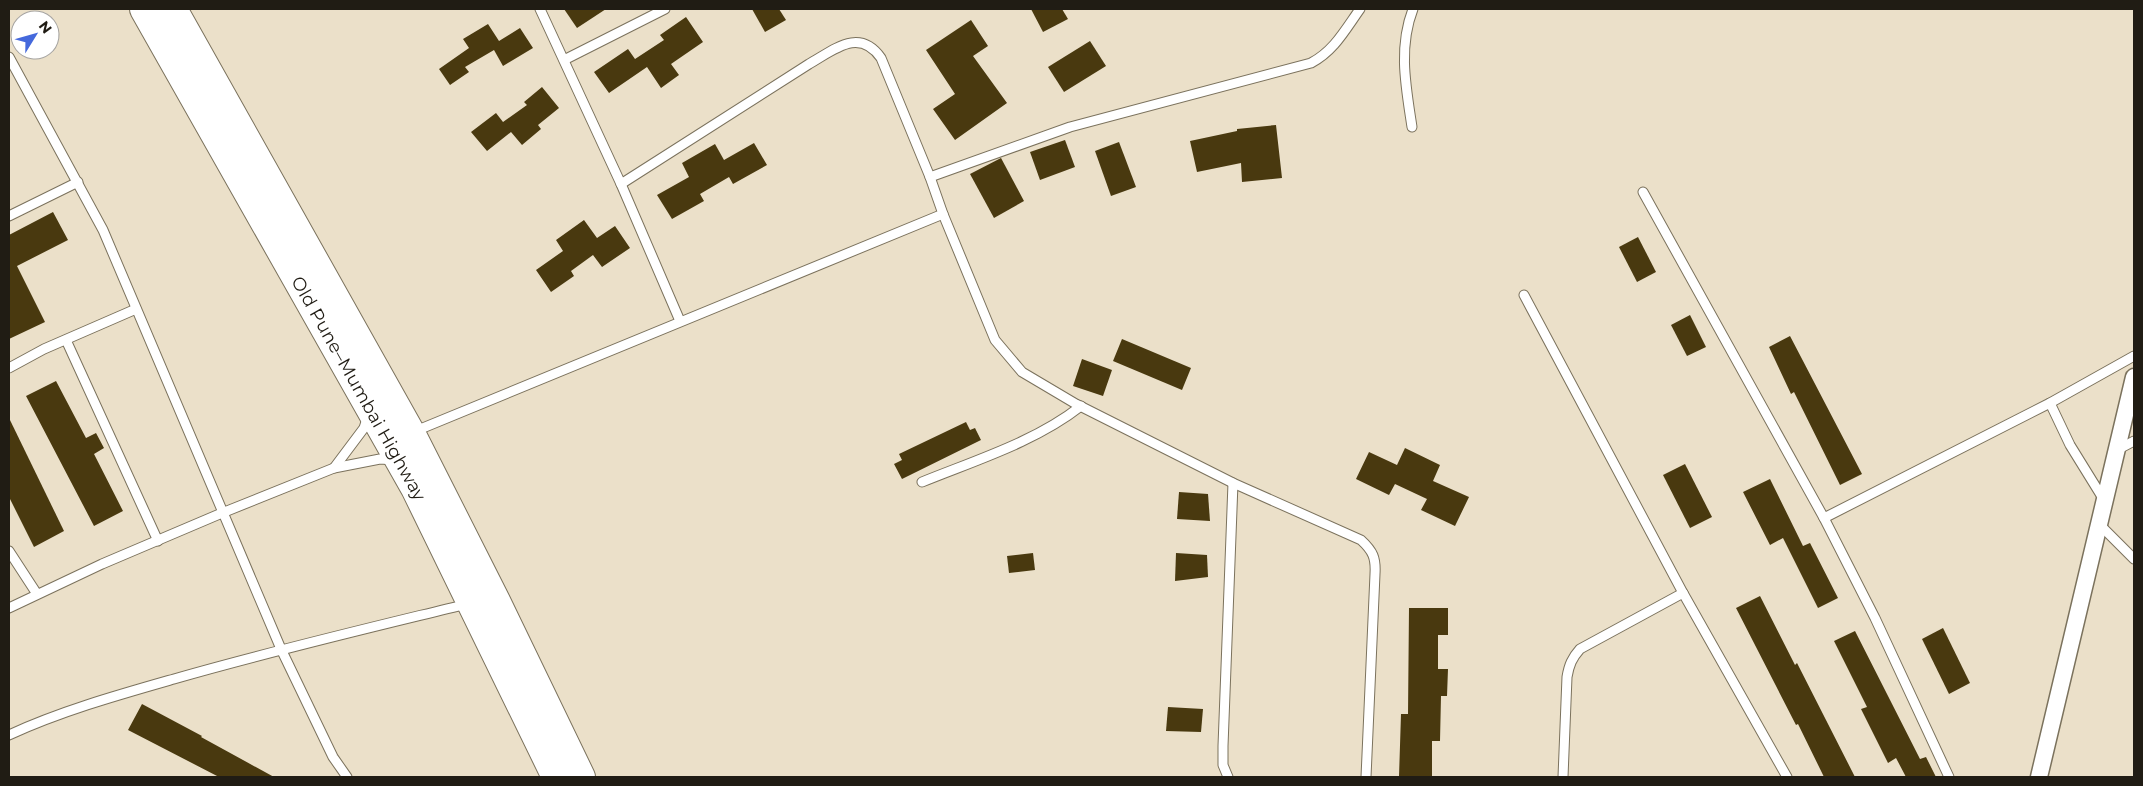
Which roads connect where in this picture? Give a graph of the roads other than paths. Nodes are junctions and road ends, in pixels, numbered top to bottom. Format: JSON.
{"nodes":[{"id":1,"x":144,"y":9,"type":"edge"},
{"id":2,"x":173,"y":9,"type":"edge"},
{"id":3,"x":540,"y":9,"type":"edge"},
{"id":4,"x":665,"y":9,"type":"edge"},
{"id":5,"x":1360,"y":9,"type":"edge"},
{"id":6,"x":1413,"y":9,"type":"edge"},
{"id":7,"x":9,"y":57,"type":"edge"},
{"id":8,"x":564,"y":60,"type":"junction"},
{"id":9,"x":1412,"y":127,"type":"dead end"},
{"id":10,"x":930,"y":176,"type":"junction"},
{"id":11,"x":78,"y":182,"type":"junction"},
{"id":12,"x":621,"y":184,"type":"junction"},
{"id":13,"x":1643,"y":192,"type":"dead end"},
{"id":14,"x":943,"y":214,"type":"junction"},
{"id":15,"x":9,"y":216,"type":"edge"},
{"id":16,"x":1524,"y":295,"type":"dead end"},
{"id":17,"x":136,"y":309,"type":"junction"},
{"id":18,"x":680,"y":321,"type":"junction"},
{"id":19,"x":66,"y":340,"type":"junction"},
{"id":20,"x":2134,"y":356,"type":"edge"},
{"id":21,"x":9,"y":368,"type":"edge"},
{"id":22,"x":2134,"y":376,"type":"edge"},
{"id":23,"x":2050,"y":402,"type":"junction"},
{"id":24,"x":368,"y":403,"type":"junction"},
{"id":25,"x":1081,"y":406,"type":"junction"},
{"id":26,"x":2134,"y":441,"type":"edge"},
{"id":27,"x":400,"y":442,"type":"junction"},
{"id":28,"x":2116,"y":450,"type":"junction"},
{"id":29,"x":334,"y":468,"type":"junction"},
{"id":30,"x":922,"y":482,"type":"dead end"},
{"id":31,"x":1233,"y":483,"type":"junction"},
{"id":32,"x":2104,"y":500,"type":"junction"},
{"id":33,"x":222,"y":513,"type":"junction"},
{"id":34,"x":1824,"y":518,"type":"junction"},
{"id":35,"x":2098,"y":523,"type":"junction"},
{"id":36,"x":158,"y":541,"type":"junction"},
{"id":37,"x":9,"y":551,"type":"edge"},
{"id":38,"x":2134,"y":559,"type":"edge"},
{"id":39,"x":1683,"y":593,"type":"junction"},
{"id":40,"x":37,"y":594,"type":"junction"},
{"id":41,"x":472,"y":603,"type":"junction"},
{"id":42,"x":9,"y":608,"type":"edge"},
{"id":43,"x":280,"y":649,"type":"junction"},
{"id":44,"x":9,"y":735,"type":"edge"},
{"id":45,"x":347,"y":777,"type":"edge"},
{"id":46,"x":556,"y":777,"type":"edge"},
{"id":47,"x":581,"y":777,"type":"edge"},
{"id":48,"x":1228,"y":777,"type":"edge"},
{"id":49,"x":1366,"y":777,"type":"edge"},
{"id":50,"x":1563,"y":777,"type":"edge"},
{"id":51,"x":1787,"y":777,"type":"edge"},
{"id":52,"x":1949,"y":777,"type":"edge"},
{"id":53,"x":2039,"y":777,"type":"edge"}],
"edges":[{"from":1,"to":24,"type":"highway","name":"Old Pune–Mumbai Highway"},
{"from":2,"to":27,"type":"highway","name":"Old Pune–Mumbai Highway"},
{"from":3,"to":8,"type":"lane"},
{"from":4,"to":8,"type":"lane"},
{"from":5,"to":10,"type":"lane"},
{"from":6,"to":9,"type":"lane"},
{"from":7,"to":11,"type":"lane"},
{"from":8,"to":12,"type":"lane"},
{"from":10,"to":12,"type":"lane"},
{"from":10,"to":14,"type":"lane"},
{"from":11,"to":15,"type":"lane"},
{"from":11,"to":17,"type":"lane"},
{"from":12,"to":18,"type":"lane"},
{"from":13,"to":34,"type":"lane"},
{"from":14,"to":18,"type":"lane"},
{"from":14,"to":25,"type":"lane"},
{"from":16,"to":39,"type":"lane"},
{"from":17,"to":19,"type":"lane"},
{"from":17,"to":33,"type":"lane"},
{"from":18,"to":27,"type":"lane"},
{"from":19,"to":21,"type":"lane"},
{"from":19,"to":36,"type":"lane"},
{"from":20,"to":23,"type":"lane"},
{"from":22,"to":28,"type":"street"},
{"from":23,"to":32,"type":"lane"},
{"from":23,"to":34,"type":"lane"},
{"from":24,"to":27,"type":"highway","name":"Old Pune–Mumbai Highway"},
{"from":24,"to":29,"type":"lane"},
{"from":25,"to":30,"type":"lane"},
{"from":25,"to":31,"type":"lane"},
{"from":26,"to":28,"type":"lane"},
{"from":27,"to":29,"type":"lane"},
{"from":27,"to":41,"type":"highway","name":"Old Pune–Mumbai Highway"},
{"from":27,"to":47,"type":"highway","name":"Old Pune–Mumbai Highway"},
{"from":28,"to":32,"type":"street"},
{"from":29,"to":33,"type":"lane"},
{"from":31,"to":48,"type":"lane"},
{"from":31,"to":49,"type":"lane"},
{"from":32,"to":35,"type":"street"},
{"from":33,"to":36,"type":"lane"},
{"from":33,"to":43,"type":"lane"},
{"from":34,"to":52,"type":"lane"},
{"from":35,"to":38,"type":"lane"},
{"from":35,"to":53,"type":"street"},
{"from":36,"to":40,"type":"lane"},
{"from":37,"to":40,"type":"lane"},
{"from":39,"to":50,"type":"lane"},
{"from":39,"to":51,"type":"lane"},
{"from":40,"to":42,"type":"lane"},
{"from":41,"to":43,"type":"lane"},
{"from":41,"to":46,"type":"highway","name":"Old Pune–Mumbai Highway"},
{"from":43,"to":44,"type":"lane"},
{"from":43,"to":45,"type":"lane"}]}
